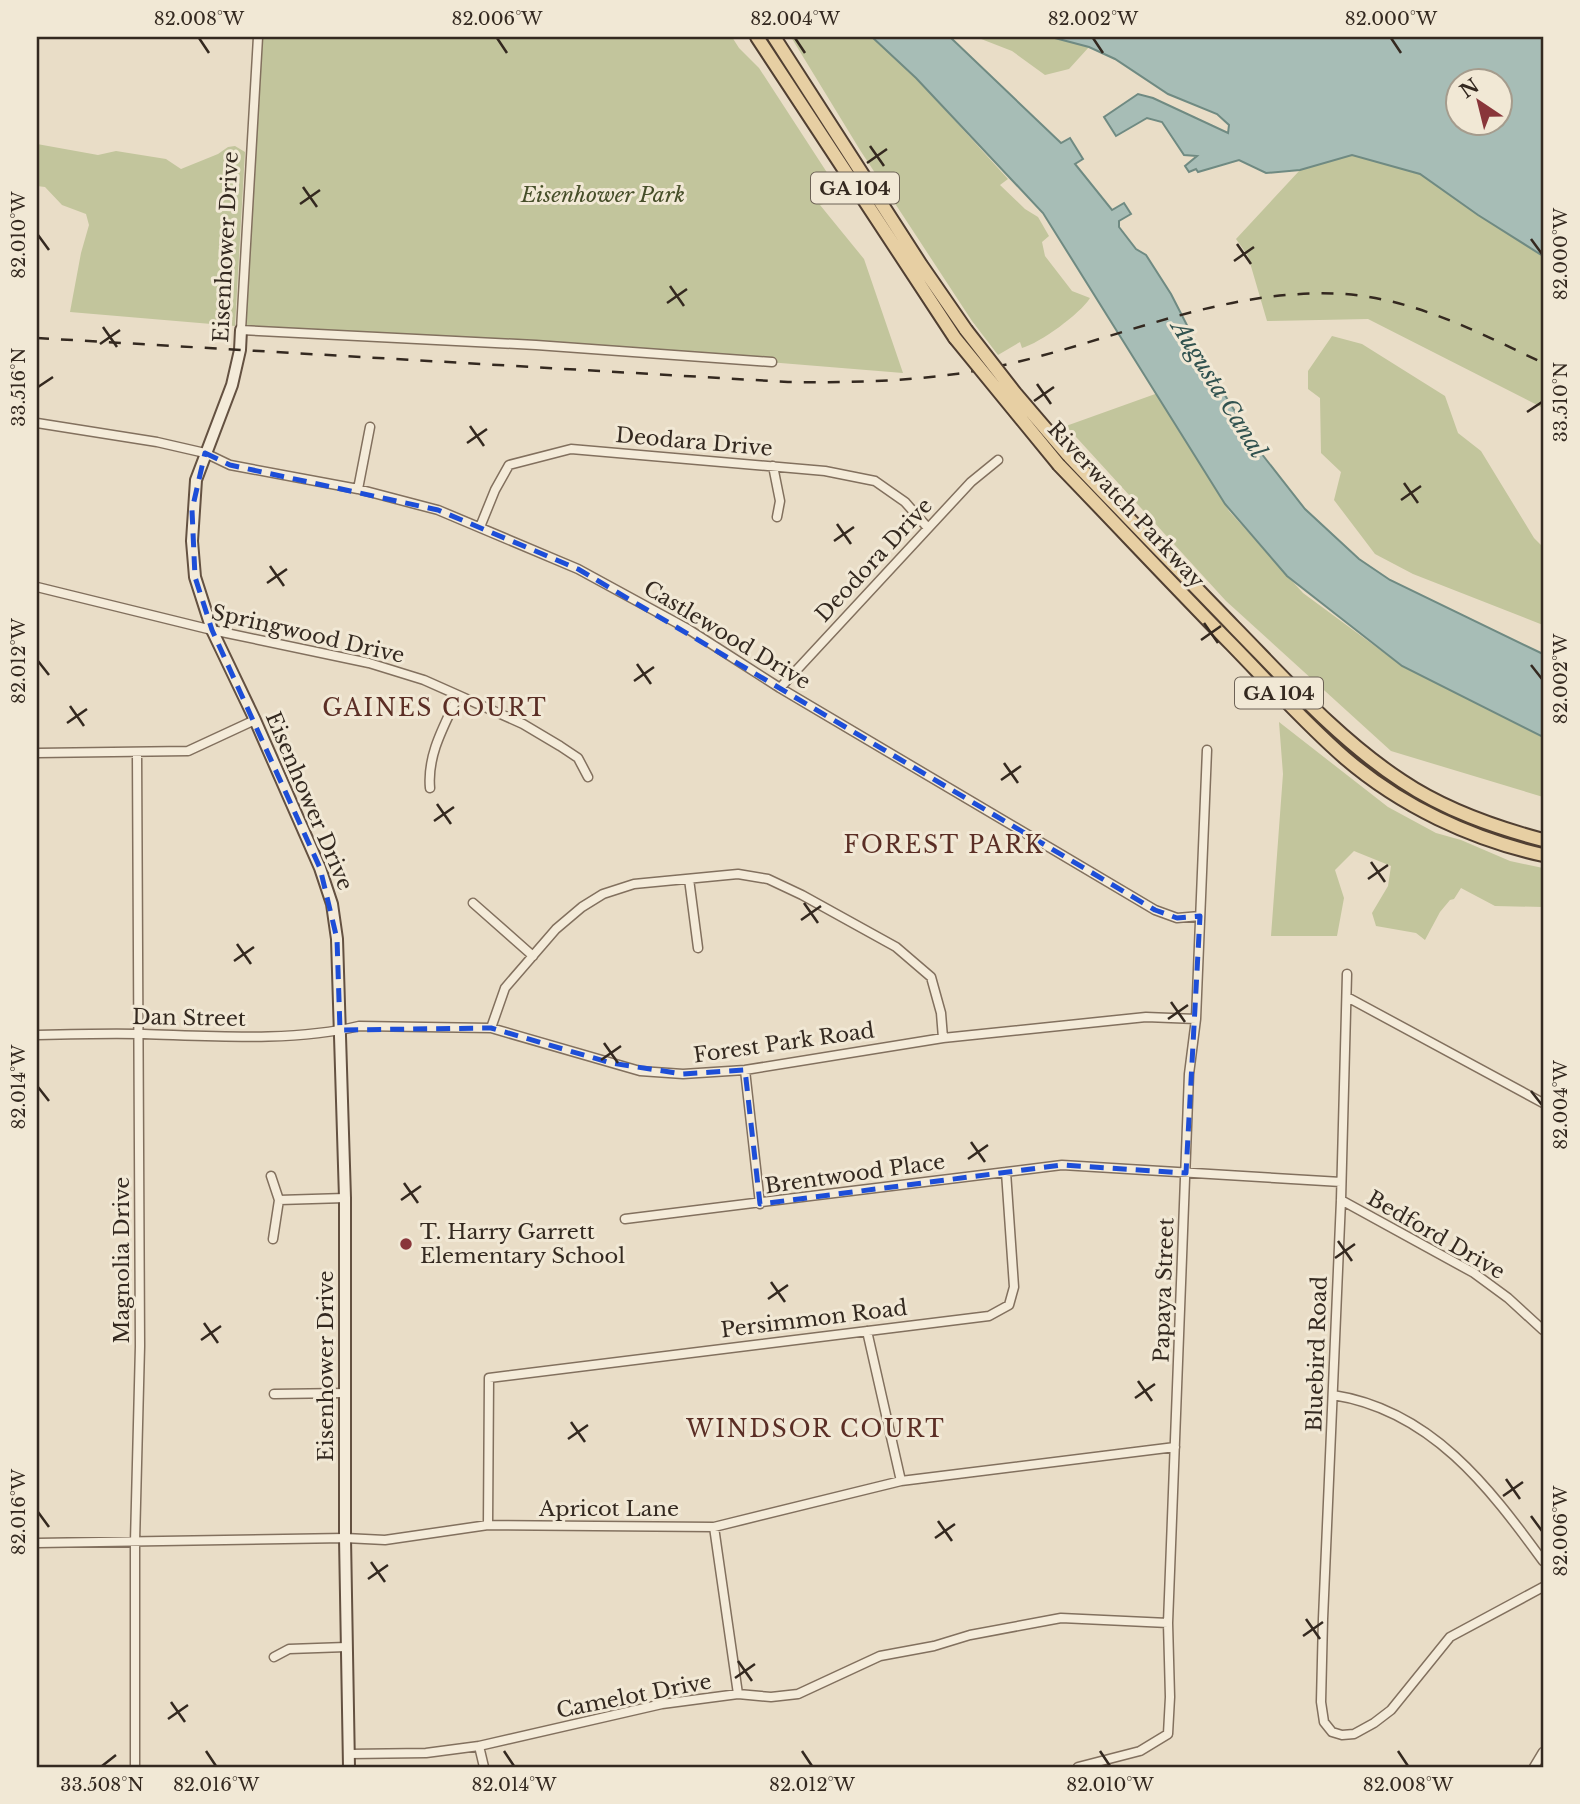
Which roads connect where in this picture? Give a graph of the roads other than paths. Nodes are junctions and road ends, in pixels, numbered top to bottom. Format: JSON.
{"nodes":[{"id":1,"x":258,"y":37,"type":"edge"},
{"id":2,"x":757,"y":37,"type":"edge"},
{"id":3,"x":774,"y":37,"type":"edge"},
{"id":4,"x":241,"y":330,"type":"junction"},
{"id":5,"x":960,"y":334,"type":"junction"},
{"id":6,"x":772,"y":362,"type":"dead end"},
{"id":7,"x":37,"y":423,"type":"edge"},
{"id":8,"x":370,"y":427,"type":"dead end"},
{"id":9,"x":205,"y":453,"type":"junction"},
{"id":10,"x":998,"y":460,"type":"dead end"},
{"id":11,"x":1064,"y":460,"type":"junction"},
{"id":12,"x":773,"y":467,"type":"junction"},
{"id":13,"x":358,"y":489,"type":"junction"},
{"id":14,"x":777,"y":517,"type":"dead end"},
{"id":15,"x":480,"y":527,"type":"junction"},
{"id":16,"x":928,"y":528,"type":"junction"},
{"id":17,"x":37,"y":587,"type":"edge"},
{"id":18,"x":212,"y":630,"type":"junction"},
{"id":19,"x":780,"y":688,"type":"junction"},
{"id":20,"x":458,"y":696,"type":"junction"},
{"id":21,"x":255,"y":720,"type":"junction"},
{"id":22,"x":1207,"y":750,"type":"dead end"},
{"id":23,"x":137,"y":752,"type":"junction"},
{"id":24,"x":37,"y":753,"type":"edge"},
{"id":25,"x":587,"y":777,"type":"dead end"},
{"id":26,"x":430,"y":788,"type":"dead end"},
{"id":27,"x":1543,"y":840,"type":"edge"},
{"id":28,"x":1543,"y":855,"type":"edge"},
{"id":29,"x":689,"y":879,"type":"junction"},
{"id":30,"x":473,"y":903,"type":"dead end"},
{"id":31,"x":1200,"y":916,"type":"junction"},
{"id":32,"x":698,"y":948,"type":"dead end"},
{"id":33,"x":533,"y":956,"type":"junction"},
{"id":34,"x":1347,"y":974,"type":"dead end"},
{"id":35,"x":1347,"y":997,"type":"junction"},
{"id":36,"x":1196,"y":1018,"type":"junction"},
{"id":37,"x":491,"y":1028,"type":"junction"},
{"id":38,"x":340,"y":1030,"type":"junction"},
{"id":39,"x":140,"y":1034,"type":"junction"},
{"id":40,"x":37,"y":1035,"type":"edge"},
{"id":41,"x":943,"y":1038,"type":"junction"},
{"id":42,"x":745,"y":1070,"type":"junction"},
{"id":43,"x":1543,"y":1103,"type":"edge"},
{"id":44,"x":1006,"y":1172,"type":"junction"},
{"id":45,"x":1186,"y":1172,"type":"junction"},
{"id":46,"x":271,"y":1176,"type":"dead end"},
{"id":47,"x":1341,"y":1182,"type":"junction"},
{"id":48,"x":345,"y":1198,"type":"junction"},
{"id":49,"x":279,"y":1200,"type":"junction"},
{"id":50,"x":1341,"y":1200,"type":"junction"},
{"id":51,"x":760,"y":1204,"type":"junction"},
{"id":52,"x":625,"y":1220,"type":"dead end"},
{"id":53,"x":272,"y":1239,"type":"dead end"},
{"id":54,"x":1543,"y":1330,"type":"edge"},
{"id":55,"x":867,"y":1331,"type":"junction"},
{"id":56,"x":345,"y":1393,"type":"junction"},
{"id":57,"x":274,"y":1394,"type":"dead end"},
{"id":58,"x":1333,"y":1395,"type":"junction"},
{"id":59,"x":1175,"y":1447,"type":"junction"},
{"id":60,"x":901,"y":1481,"type":"junction"},
{"id":61,"x":488,"y":1525,"type":"junction"},
{"id":62,"x":713,"y":1527,"type":"junction"},
{"id":63,"x":345,"y":1538,"type":"junction"},
{"id":64,"x":135,"y":1542,"type":"junction"},
{"id":65,"x":37,"y":1543,"type":"edge"},
{"id":66,"x":1543,"y":1561,"type":"edge"},
{"id":67,"x":1543,"y":1587,"type":"edge"},
{"id":68,"x":1168,"y":1623,"type":"junction"},
{"id":69,"x":346,"y":1647,"type":"junction"},
{"id":70,"x":274,"y":1657,"type":"dead end"},
{"id":71,"x":738,"y":1694,"type":"junction"},
{"id":72,"x":479,"y":1746,"type":"junction"},
{"id":73,"x":1543,"y":1752,"type":"edge"},
{"id":74,"x":349,"y":1754,"type":"junction"},
{"id":75,"x":135,"y":1767,"type":"edge"},
{"id":76,"x":349,"y":1767,"type":"edge"},
{"id":77,"x":484,"y":1767,"type":"edge"},
{"id":78,"x":1078,"y":1767,"type":"edge"},
{"id":79,"x":1534,"y":1767,"type":"edge"}],
"edges":[{"from":1,"to":4,"type":"street","name":"Eisenhower Drive"},
{"from":2,"to":5,"type":"main road","name":"Riverwatch Parkway","number":"GA 104"},
{"from":3,"to":5,"type":"main road","name":"Riverwatch Parkway","number":"GA 104"},
{"from":4,"to":6,"type":"street"},
{"from":4,"to":9,"type":"street","name":"Eisenhower Drive"},
{"from":5,"to":11,"type":"main road","name":"Riverwatch Parkway","number":"GA 104","bridge":true},
{"from":7,"to":9,"type":"street","name":"Castlewood Drive"},
{"from":8,"to":13,"type":"street"},
{"from":9,"to":13,"type":"street","name":"Castlewood Drive"},
{"from":9,"to":18,"type":"street","name":"Eisenhower Drive"},
{"from":10,"to":16,"type":"street","name":"Deodora Drive"},
{"from":11,"to":27,"type":"main road","name":"Riverwatch Parkway","number":"GA 104"},
{"from":11,"to":28,"type":"main road","name":"Riverwatch Parkway","number":"GA 104"},
{"from":12,"to":14,"type":"street"},
{"from":12,"to":15,"type":"street","name":"Deodara Drive"},
{"from":12,"to":16,"type":"street","name":"Deodara Drive"},
{"from":13,"to":15,"type":"street","name":"Castlewood Drive"},
{"from":15,"to":19,"type":"street","name":"Castlewood Drive"},
{"from":16,"to":19,"type":"street","name":"Deodora Drive"},
{"from":17,"to":18,"type":"street","name":"Springwood Drive"},
{"from":18,"to":20,"type":"street","name":"Springwood Drive"},
{"from":18,"to":21,"type":"street","name":"Eisenhower Drive"},
{"from":19,"to":31,"type":"street","name":"Castlewood Drive"},
{"from":20,"to":25,"type":"street","name":"Springwood Drive"},
{"from":20,"to":26,"type":"street"},
{"from":21,"to":23,"type":"street"},
{"from":21,"to":38,"type":"street","name":"Eisenhower Drive"},
{"from":22,"to":31,"type":"street","name":"Papaya Street"},
{"from":23,"to":24,"type":"street"},
{"from":23,"to":39,"type":"street","name":"Magnolia Drive"},
{"from":29,"to":32,"type":"street"},
{"from":29,"to":33,"type":"street"},
{"from":29,"to":41,"type":"street"},
{"from":30,"to":33,"type":"street"},
{"from":31,"to":36,"type":"street","name":"Papaya Street"},
{"from":33,"to":37,"type":"street"},
{"from":34,"to":35,"type":"street","name":"Bluebird Road"},
{"from":35,"to":43,"type":"street"},
{"from":35,"to":47,"type":"street","name":"Bluebird Road"},
{"from":36,"to":41,"type":"street","name":"Forest Park Road"},
{"from":36,"to":45,"type":"street","name":"Papaya Street"},
{"from":37,"to":38,"type":"street","name":"Forest Park Road"},
{"from":37,"to":42,"type":"street","name":"Forest Park Road"},
{"from":38,"to":39,"type":"street","name":"Dan Street"},
{"from":38,"to":48,"type":"street","name":"Eisenhower Drive"},
{"from":39,"to":40,"type":"street","name":"Dan Street"},
{"from":39,"to":64,"type":"street","name":"Magnolia Drive"},
{"from":41,"to":42,"type":"street","name":"Forest Park Road"},
{"from":42,"to":51,"type":"street"},
{"from":44,"to":45,"type":"street","name":"Brentwood Place"},
{"from":44,"to":51,"type":"street","name":"Brentwood Place"},
{"from":44,"to":55,"type":"street","name":"Persimmon Road"},
{"from":45,"to":47,"type":"street","name":"Brentwood Place"},
{"from":45,"to":59,"type":"street","name":"Papaya Street"},
{"from":46,"to":49,"type":"street"},
{"from":47,"to":50,"type":"street","name":"Bluebird Road"},
{"from":48,"to":49,"type":"street"},
{"from":48,"to":56,"type":"street","name":"Eisenhower Drive"},
{"from":49,"to":53,"type":"street"},
{"from":50,"to":54,"type":"street","name":"Bedford Drive"},
{"from":50,"to":58,"type":"street","name":"Bluebird Road"},
{"from":51,"to":52,"type":"street","name":"Brentwood Place"},
{"from":55,"to":60,"type":"street"},
{"from":55,"to":61,"type":"street","name":"Persimmon Road"},
{"from":56,"to":57,"type":"street"},
{"from":56,"to":63,"type":"street","name":"Eisenhower Drive"},
{"from":58,"to":66,"type":"street"},
{"from":58,"to":67,"type":"street","name":"Bluebird Road"},
{"from":59,"to":60,"type":"street","name":"Apricot Lane"},
{"from":59,"to":68,"type":"street","name":"Papaya Street"},
{"from":60,"to":62,"type":"street","name":"Apricot Lane"},
{"from":61,"to":62,"type":"street","name":"Apricot Lane"},
{"from":61,"to":63,"type":"street","name":"Apricot Lane"},
{"from":62,"to":71,"type":"street"},
{"from":63,"to":64,"type":"street","name":"Apricot Lane"},
{"from":63,"to":69,"type":"street","name":"Eisenhower Drive"},
{"from":64,"to":65,"type":"street","name":"Apricot Lane"},
{"from":64,"to":75,"type":"street","name":"Magnolia Drive"},
{"from":68,"to":71,"type":"street","name":"Camelot Drive"},
{"from":68,"to":78,"type":"street","name":"Papaya Street"},
{"from":69,"to":70,"type":"street"},
{"from":69,"to":74,"type":"street","name":"Eisenhower Drive"},
{"from":71,"to":72,"type":"street","name":"Camelot Drive"},
{"from":72,"to":74,"type":"street","name":"Camelot Drive"},
{"from":72,"to":77,"type":"street"},
{"from":73,"to":79,"type":"street"},
{"from":74,"to":76,"type":"street","name":"Eisenhower Drive"}]}
